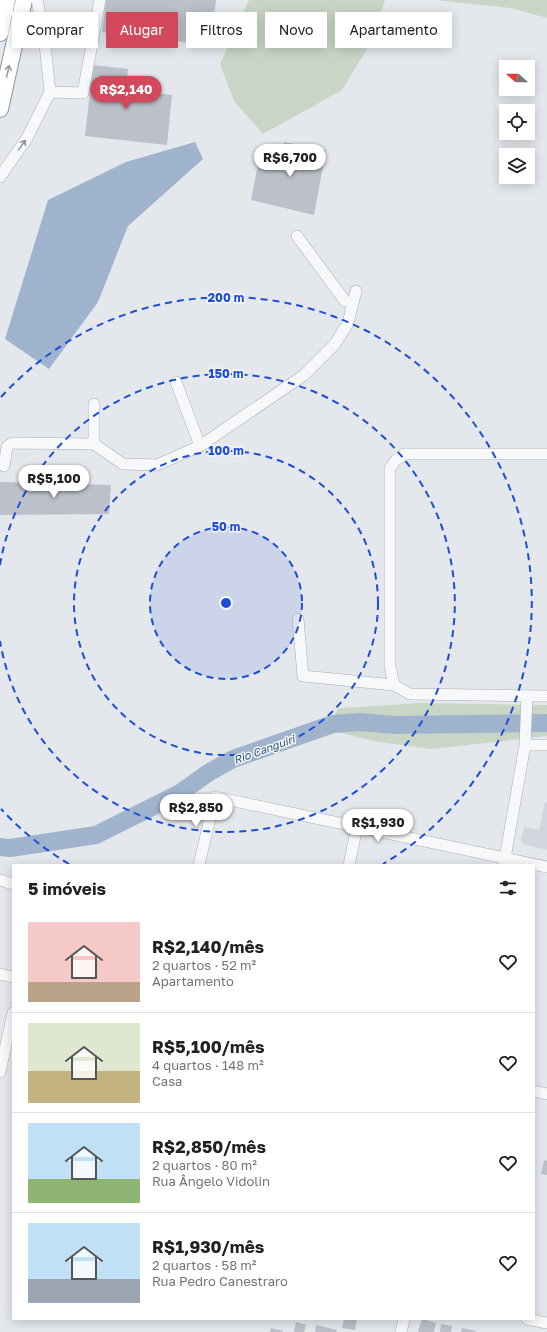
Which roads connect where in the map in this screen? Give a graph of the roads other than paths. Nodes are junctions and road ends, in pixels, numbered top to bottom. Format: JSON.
{"nodes":[{"id":1,"x":7,"y":0,"type":"edge"},
{"id":2,"x":24,"y":0,"type":"edge"},
{"id":3,"x":37,"y":0,"type":"edge"},
{"id":4,"x":100,"y":0,"type":"edge"},
{"id":5,"x":0,"y":33,"type":"edge"},
{"id":6,"x":50,"y":92,"type":"junction"},
{"id":7,"x":0,"y":109,"type":"edge"},
{"id":8,"x":0,"y":176,"type":"edge"},
{"id":9,"x":297,"y":236,"type":"dead end"},
{"id":10,"x":356,"y":291,"type":"dead end"},
{"id":11,"x":345,"y":300,"type":"dead end"},
{"id":12,"x":176,"y":382,"type":"dead end"},
{"id":13,"x":94,"y":404,"type":"dead end"},
{"id":14,"x":94,"y":444,"type":"junction"},
{"id":15,"x":200,"y":446,"type":"junction"},
{"id":16,"x":547,"y":454,"type":"edge"},
{"id":17,"x":4,"y":466,"type":"dead end"},
{"id":18,"x":298,"y":619,"type":"dead end"},
{"id":19,"x":394,"y":686,"type":"junction"},
{"id":20,"x":547,"y":696,"type":"edge"},
{"id":21,"x":528,"y":697,"type":"junction"},
{"id":22,"x":525,"y":742,"type":"junction"},
{"id":23,"x":547,"y":745,"type":"edge"},
{"id":24,"x":357,"y":827,"type":"junction"},
{"id":25,"x":505,"y":862,"type":"edge"},
{"id":26,"x":199,"y":864,"type":"edge"},
{"id":27,"x":349,"y":864,"type":"edge"},
{"id":28,"x":522,"y":864,"type":"edge"},
{"id":29,"x":535,"y":866,"type":"edge"},
{"id":30,"x":547,"y":867,"type":"edge"},
{"id":31,"x":0,"y":880,"type":"edge"},
{"id":32,"x":12,"y":884,"type":"edge"},
{"id":33,"x":0,"y":974,"type":"edge"},
{"id":34,"x":12,"y":977,"type":"edge"},
{"id":35,"x":12,"y":1018,"type":"edge"},
{"id":36,"x":0,"y":1072,"type":"edge"},
{"id":37,"x":535,"y":1091,"type":"edge"},
{"id":38,"x":547,"y":1094,"type":"edge"},
{"id":39,"x":404,"y":1320,"type":"edge"},
{"id":40,"x":532,"y":1320,"type":"edge"},
{"id":41,"x":547,"y":1323,"type":"edge"},
{"id":42,"x":401,"y":1332,"type":"edge"}],
"edges":[{"from":1,"to":5,"type":"highway"},
{"from":7,"to":2,"type":"highway","one_way":true},
{"from":3,"to":6,"type":"street"},
{"from":4,"to":6,"type":"street"},
{"from":8,"to":6,"type":"street","one_way":true},
{"from":9,"to":11,"type":"street"},
{"from":10,"to":15,"type":"street"},
{"from":12,"to":15,"type":"street"},
{"from":13,"to":14,"type":"street"},
{"from":14,"to":15,"type":"street"},
{"from":14,"to":17,"type":"street"},
{"from":16,"to":19,"type":"street"},
{"from":18,"to":19,"type":"street"},
{"from":19,"to":21,"type":"street"},
{"from":20,"to":21,"type":"street"},
{"from":21,"to":22,"type":"street"},
{"from":22,"to":23,"type":"street"},
{"from":22,"to":25,"type":"street"},
{"from":24,"to":25,"type":"street"},
{"from":24,"to":26,"type":"street"},
{"from":24,"to":27,"type":"street"},
{"from":25,"to":28,"type":"street"},
{"from":29,"to":30,"type":"street"},
{"from":31,"to":32,"type":"street"},
{"from":33,"to":34,"type":"street"},
{"from":35,"to":36,"type":"street"},
{"from":37,"to":38,"type":"street"},
{"from":39,"to":42,"type":"street"},
{"from":40,"to":41,"type":"street"}]}
